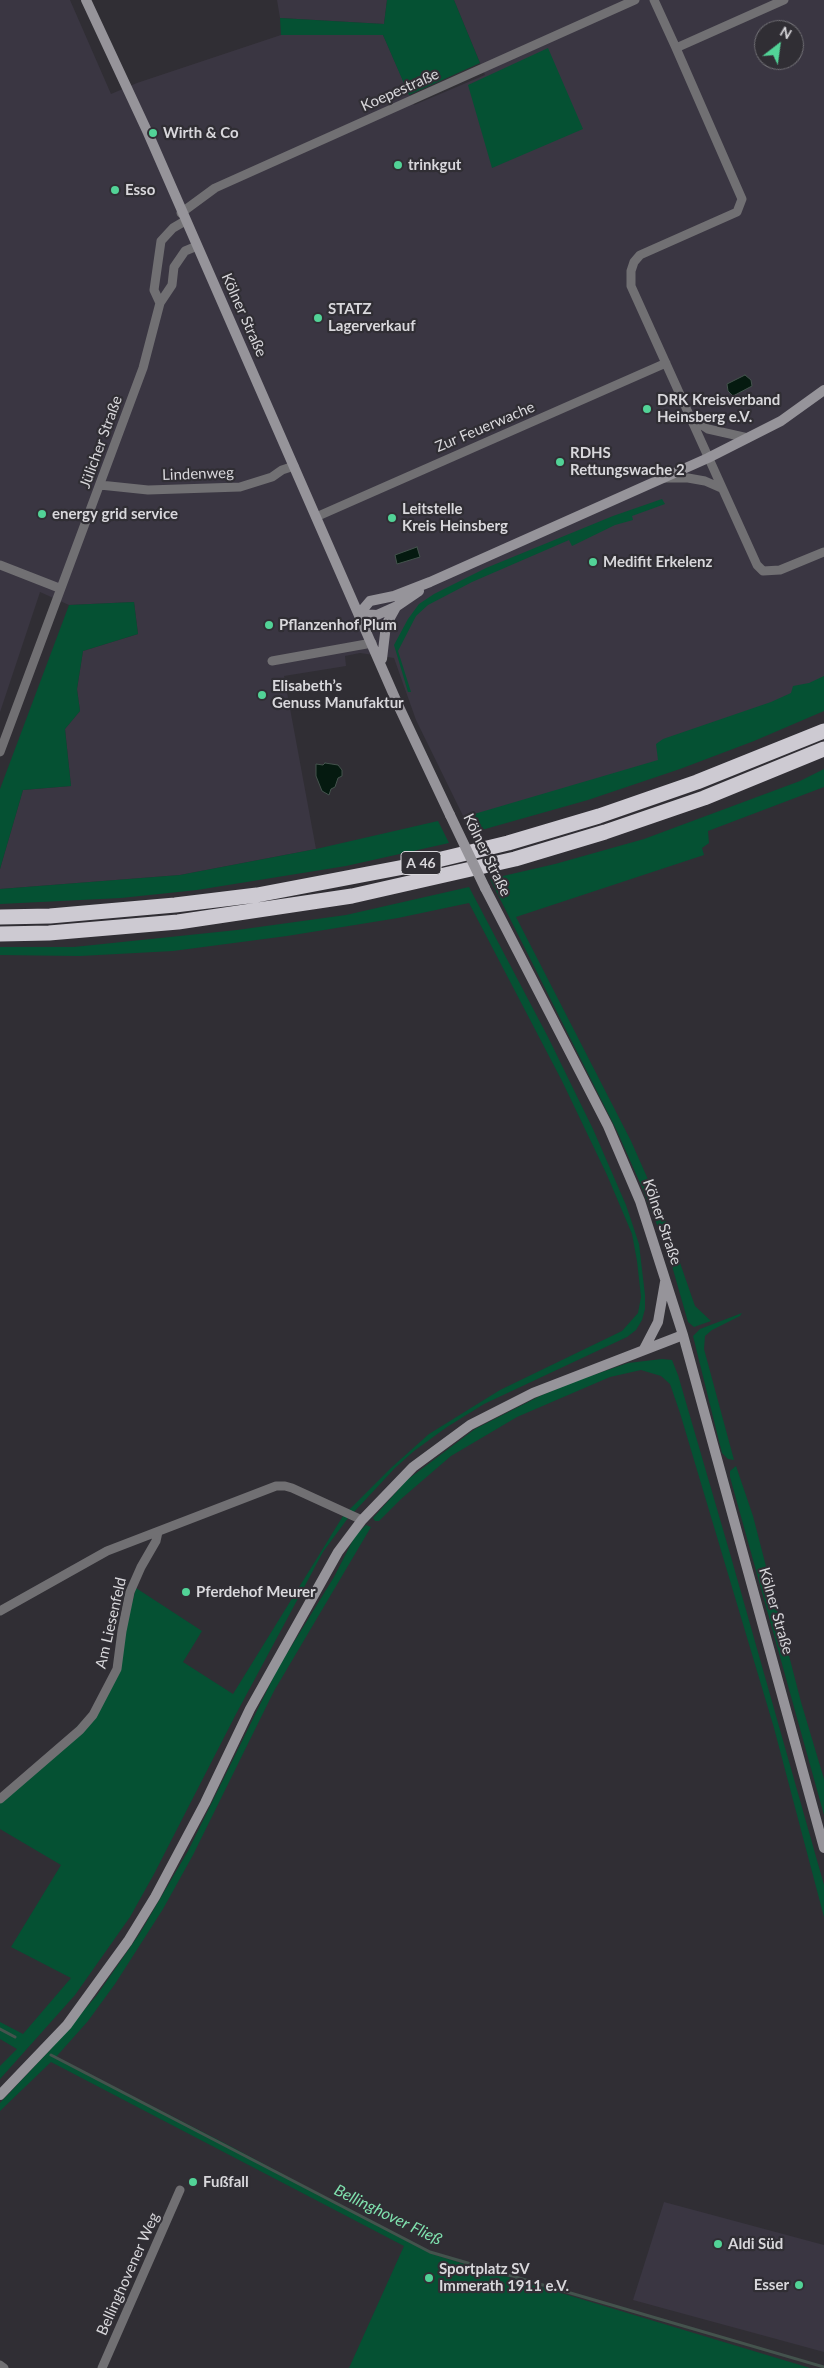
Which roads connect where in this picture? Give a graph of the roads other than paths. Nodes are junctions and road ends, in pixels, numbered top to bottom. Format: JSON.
{"nodes":[{"id":1,"x":86,"y":0,"type":"edge"},
{"id":2,"x":635,"y":0,"type":"edge"},
{"id":3,"x":654,"y":0,"type":"edge"},
{"id":4,"x":784,"y":0,"type":"edge"},
{"id":5,"x":676,"y":48,"type":"junction"},
{"id":6,"x":183,"y":217,"type":"junction"},
{"id":7,"x":197,"y":246,"type":"junction"},
{"id":8,"x":160,"y":303,"type":"junction"},
{"id":9,"x":666,"y":363,"type":"junction"},
{"id":10,"x":824,"y":390,"type":"edge"},
{"id":11,"x":689,"y":417,"type":"junction"},
{"id":12,"x":748,"y":438,"type":"junction"},
{"id":13,"x":708,"y":458,"type":"junction"},
{"id":14,"x":294,"y":466,"type":"junction"},
{"id":15,"x":664,"y":478,"type":"junction"},
{"id":16,"x":100,"y":485,"type":"junction"},
{"id":17,"x":721,"y":488,"type":"junction"},
{"id":18,"x":316,"y":517,"type":"junction"},
{"id":19,"x":824,"y":552,"type":"edge"},
{"id":20,"x":0,"y":565,"type":"edge"},
{"id":21,"x":430,"y":582,"type":"junction"},
{"id":22,"x":60,"y":588,"type":"junction"},
{"id":23,"x":397,"y":606,"type":"junction"},
{"id":24,"x":359,"y":614,"type":"junction"},
{"id":25,"x":372,"y":643,"type":"junction"},
{"id":26,"x":272,"y":661,"type":"dead end"},
{"id":27,"x":382,"y":665,"type":"junction"},
{"id":28,"x":824,"y":731,"type":"edge"},
{"id":29,"x":824,"y":749,"type":"edge"},
{"id":30,"x":0,"y":752,"type":"edge"},
{"id":31,"x":0,"y":917,"type":"edge"},
{"id":32,"x":0,"y":934,"type":"edge"},
{"id":33,"x":666,"y":1280,"type":"junction"},
{"id":34,"x":683,"y":1335,"type":"junction"},
{"id":35,"x":644,"y":1349,"type":"junction"},
{"id":36,"x":362,"y":1520,"type":"junction"},
{"id":37,"x":158,"y":1532,"type":"junction"},
{"id":38,"x":0,"y":1611,"type":"edge"},
{"id":39,"x":0,"y":1800,"type":"edge"},
{"id":40,"x":824,"y":1848,"type":"edge"},
{"id":41,"x":0,"y":2095,"type":"edge"},
{"id":42,"x":180,"y":2190,"type":"dead end"},
{"id":43,"x":0,"y":2365,"type":"edge"},
{"id":44,"x":4,"y":2368,"type":"edge"},
{"id":45,"x":102,"y":2368,"type":"edge"}],
"edges":[{"from":1,"to":6,"type":"main road","name":"Kölner Straße"},
{"from":2,"to":6,"type":"street","name":"Koepestraße"},
{"from":3,"to":5,"type":"street"},
{"from":4,"to":5,"type":"street"},
{"from":5,"to":9,"type":"street"},
{"from":6,"to":7,"type":"main road","name":"Kölner Straße"},
{"from":6,"to":8,"type":"street","name":"Jülicher Straße"},
{"from":7,"to":8,"type":"street","name":"Jülicher Straße"},
{"from":7,"to":14,"type":"main road","name":"Kölner Straße"},
{"from":8,"to":16,"type":"street","name":"Jülicher Straße"},
{"from":9,"to":11,"type":"street"},
{"from":9,"to":18,"type":"street","name":"Zur Feuerwache"},
{"from":10,"to":12,"type":"main road"},
{"from":11,"to":12,"type":"street"},
{"from":11,"to":13,"type":"street"},
{"from":12,"to":13,"type":"main road"},
{"from":13,"to":15,"type":"main road"},
{"from":13,"to":17,"type":"street"},
{"from":14,"to":16,"type":"street","name":"Lindenweg"},
{"from":14,"to":18,"type":"main road","name":"Kölner Straße"},
{"from":15,"to":17,"type":"street"},
{"from":15,"to":21,"type":"main road"},
{"from":16,"to":22,"type":"street","name":"Jülicher Straße"},
{"from":17,"to":19,"type":"street"},
{"from":18,"to":24,"type":"main road","name":"Kölner Straße"},
{"from":20,"to":22,"type":"street"},
{"from":21,"to":23,"type":"main road"},
{"from":21,"to":24,"type":"main road"},
{"from":22,"to":30,"type":"street","name":"Jülicher Straße"},
{"from":23,"to":24,"type":"main road"},
{"from":23,"to":27,"type":"main road"},
{"from":24,"to":25,"type":"main road","name":"Kölner Straße"},
{"from":25,"to":26,"type":"street"},
{"from":25,"to":27,"type":"main road","name":"Kölner Straße"},
{"from":27,"to":33,"type":"main road","name":"Kölner Straße","bridge":true},
{"from":28,"to":31,"type":"highway","number":"A 46"},
{"from":29,"to":32,"type":"highway","number":"A 46"},
{"from":33,"to":34,"type":"main road","name":"Kölner Straße"},
{"from":33,"to":35,"type":"main road"},
{"from":34,"to":35,"type":"main road"},
{"from":34,"to":40,"type":"main road","name":"Kölner Straße"},
{"from":35,"to":36,"type":"main road"},
{"from":36,"to":37,"type":"street"},
{"from":36,"to":41,"type":"main road"},
{"from":37,"to":38,"type":"street"},
{"from":37,"to":39,"type":"street","name":"Am Liesenfeld"},
{"from":42,"to":45,"type":"street","name":"Bellinghovener Weg"},
{"from":43,"to":44,"type":"street"}]}
